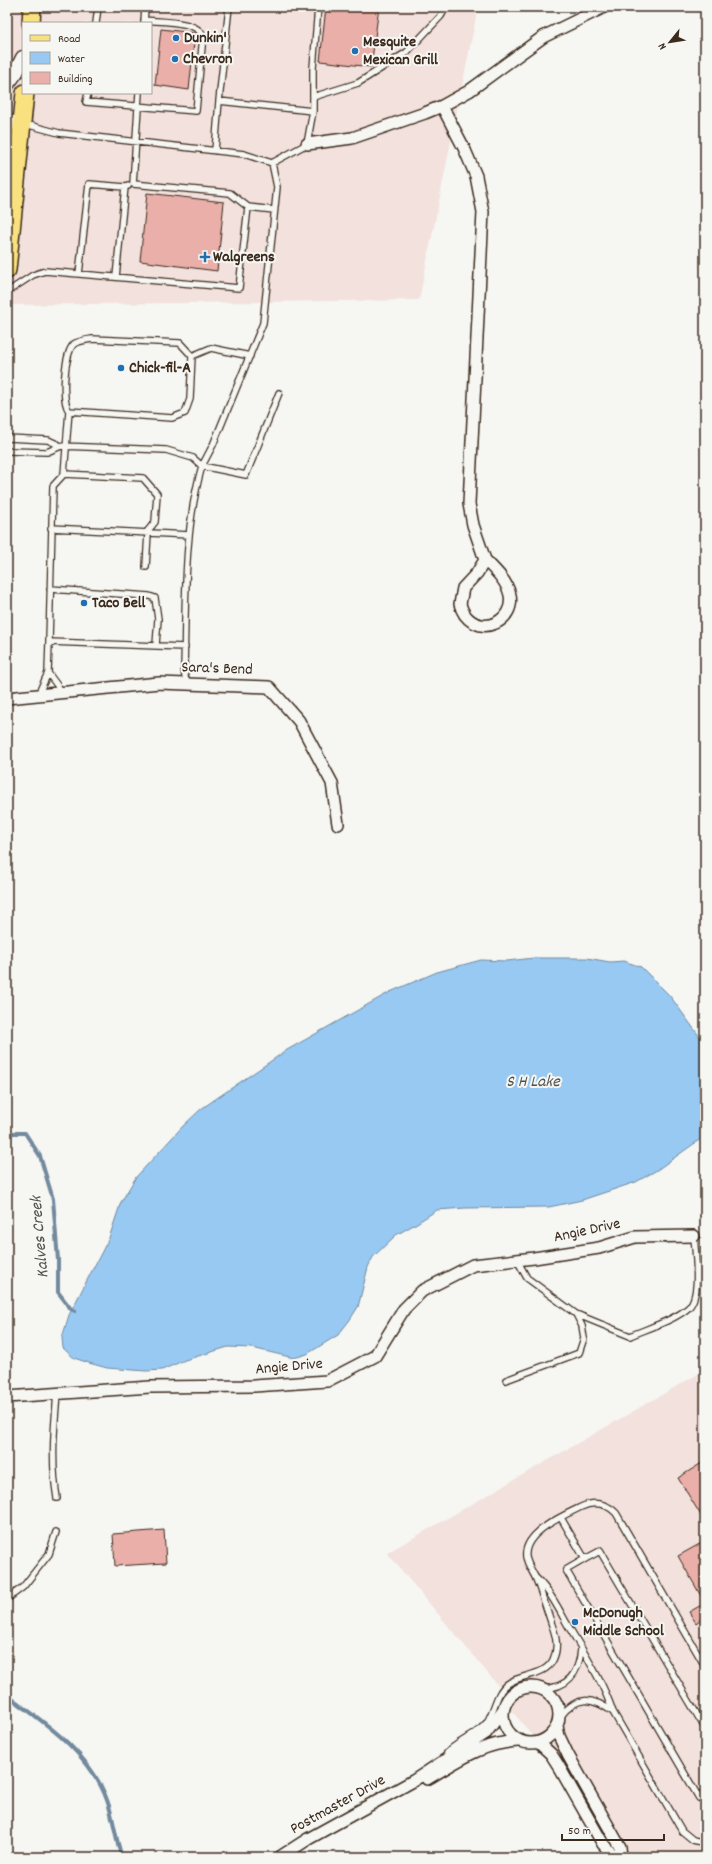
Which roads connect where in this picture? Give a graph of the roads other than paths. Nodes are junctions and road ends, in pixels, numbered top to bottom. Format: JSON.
{"nodes":[{"id":1,"x":32,"y":7,"type":"edge"},
{"id":2,"x":98,"y":7,"type":"edge"},
{"id":3,"x":145,"y":7,"type":"edge"},
{"id":4,"x":229,"y":7,"type":"edge"},
{"id":5,"x":318,"y":7,"type":"edge"},
{"id":6,"x":446,"y":7,"type":"edge"},
{"id":7,"x":604,"y":7,"type":"edge"},
{"id":8,"x":31,"y":22,"type":"edge"},
{"id":9,"x":97,"y":22,"type":"edge"},
{"id":10,"x":144,"y":22,"type":"edge"},
{"id":11,"x":152,"y":22,"type":"edge"},
{"id":12,"x":22,"y":60,"type":"edge"},
{"id":13,"x":7,"y":84,"type":"edge"},
{"id":14,"x":25,"y":94,"type":"edge"},
{"id":15,"x":88,"y":94,"type":"edge"},
{"id":16,"x":139,"y":94,"type":"edge"},
{"id":17,"x":313,"y":97,"type":"junction"},
{"id":18,"x":219,"y":101,"type":"junction"},
{"id":19,"x":138,"y":106,"type":"junction"},
{"id":20,"x":442,"y":106,"type":"junction"},
{"id":21,"x":313,"y":111,"type":"junction"},
{"id":22,"x":15,"y":123,"type":"edge"},
{"id":23,"x":136,"y":142,"type":"junction"},
{"id":24,"x":307,"y":144,"type":"junction"},
{"id":25,"x":215,"y":151,"type":"junction"},
{"id":26,"x":272,"y":163,"type":"junction"},
{"id":27,"x":133,"y":184,"type":"junction"},
{"id":28,"x":7,"y":186,"type":"edge"},
{"id":29,"x":125,"y":187,"type":"junction"},
{"id":30,"x":248,"y":207,"type":"junction"},
{"id":31,"x":274,"y":210,"type":"junction"},
{"id":32,"x":10,"y":231,"type":"edge"},
{"id":33,"x":7,"y":270,"type":"edge"},
{"id":34,"x":79,"y":274,"type":"junction"},
{"id":35,"x":116,"y":277,"type":"junction"},
{"id":36,"x":7,"y":292,"type":"edge"},
{"id":37,"x":192,"y":356,"type":"junction"},
{"id":38,"x":250,"y":356,"type":"junction"},
{"id":39,"x":279,"y":393,"type":"dead end"},
{"id":40,"x":69,"y":412,"type":"junction"},
{"id":41,"x":7,"y":438,"type":"edge"},
{"id":42,"x":63,"y":446,"type":"junction"},
{"id":43,"x":7,"y":451,"type":"edge"},
{"id":44,"x":202,"y":466,"type":"junction"},
{"id":45,"x":64,"y":474,"type":"junction"},
{"id":46,"x":51,"y":528,"type":"junction"},
{"id":47,"x":147,"y":533,"type":"junction"},
{"id":48,"x":189,"y":535,"type":"junction"},
{"id":49,"x":485,"y":560,"type":"junction"},
{"id":50,"x":146,"y":567,"type":"dead end"},
{"id":51,"x":50,"y":589,"type":"junction"},
{"id":52,"x":49,"y":642,"type":"junction"},
{"id":53,"x":156,"y":646,"type":"junction"},
{"id":54,"x":185,"y":647,"type":"junction"},
{"id":55,"x":48,"y":673,"type":"junction"},
{"id":56,"x":186,"y":684,"type":"junction"},
{"id":57,"x":62,"y":692,"type":"junction"},
{"id":58,"x":38,"y":694,"type":"junction"},
{"id":59,"x":7,"y":698,"type":"edge"},
{"id":60,"x":338,"y":824,"type":"dead end"},
{"id":61,"x":694,"y":1236,"type":"joint"},
{"id":62,"x":517,"y":1260,"type":"junction"},
{"id":63,"x":576,"y":1314,"type":"junction"},
{"id":64,"x":506,"y":1380,"type":"dead end"},
{"id":65,"x":57,"y":1394,"type":"junction"},
{"id":66,"x":7,"y":1397,"type":"edge"},
{"id":67,"x":56,"y":1498,"type":"dead end"},
{"id":68,"x":561,"y":1518,"type":"junction"},
{"id":69,"x":56,"y":1532,"type":"dead end"},
{"id":70,"x":584,"y":1559,"type":"junction"},
{"id":71,"x":535,"y":1577,"type":"junction"},
{"id":72,"x":7,"y":1599,"type":"edge"},
{"id":73,"x":581,"y":1648,"type":"junction"},
{"id":74,"x":705,"y":1666,"type":"edge"},
{"id":75,"x":542,"y":1688,"type":"junction"},
{"id":76,"x":503,"y":1710,"type":"junction"},
{"id":77,"x":613,"y":1712,"type":"junction"},
{"id":78,"x":558,"y":1721,"type":"junction"},
{"id":79,"x":705,"y":1728,"type":"edge"},
{"id":80,"x":518,"y":1740,"type":"junction"},
{"id":81,"x":539,"y":1742,"type":"junction"},
{"id":82,"x":439,"y":1763,"type":"junction"},
{"id":83,"x":413,"y":1781,"type":"junction"},
{"id":84,"x":705,"y":1795,"type":"edge"},
{"id":85,"x":705,"y":1843,"type":"edge"},
{"id":86,"x":280,"y":1857,"type":"edge"},
{"id":87,"x":614,"y":1857,"type":"edge"},
{"id":88,"x":621,"y":1857,"type":"edge"}],
"edges":[{"from":1,"to":8,"type":"main road"},
{"from":2,"to":9,"type":"lane"},
{"from":3,"to":10,"type":"lane"},
{"from":4,"to":18,"type":"lane"},
{"from":5,"to":17,"type":"lane"},
{"from":6,"to":17,"type":"lane"},
{"from":7,"to":20,"type":"street"},
{"from":11,"to":19,"type":"lane"},
{"from":12,"to":13,"type":"street"},
{"from":14,"to":22,"type":"main road"},
{"from":15,"to":19,"type":"lane"},
{"from":16,"to":19,"type":"lane"},
{"from":17,"to":21,"type":"lane"},
{"from":18,"to":21,"type":"lane"},
{"from":18,"to":25,"type":"lane"},
{"from":19,"to":23,"type":"lane"},
{"from":20,"to":24,"type":"street"},
{"from":20,"to":49,"type":"street"},
{"from":21,"to":24,"type":"lane"},
{"from":22,"to":23,"type":"lane"},
{"from":22,"to":32,"type":"main road"},
{"from":23,"to":25,"type":"lane"},
{"from":23,"to":27,"type":"lane"},
{"from":24,"to":26,"type":"lane"},
{"from":25,"to":26,"type":"lane"},
{"from":26,"to":31,"type":"lane"},
{"from":27,"to":29,"type":"lane"},
{"from":27,"to":30,"type":"lane"},
{"from":28,"to":32,"type":"street"},
{"from":29,"to":34,"type":"lane"},
{"from":29,"to":35,"type":"lane"},
{"from":30,"to":31,"type":"lane"},
{"from":30,"to":35,"type":"lane"},
{"from":31,"to":38,"type":"lane"},
{"from":32,"to":33,"type":"main road"},
{"from":34,"to":35,"type":"lane"},
{"from":34,"to":36,"type":"lane"},
{"from":37,"to":38,"type":"lane"},
{"from":37,"to":40,"type":"lane"},
{"from":37,"to":40,"type":"lane"},
{"from":38,"to":44,"type":"lane"},
{"from":39,"to":44,"type":"lane"},
{"from":40,"to":42,"type":"lane"},
{"from":41,"to":42,"type":"lane"},
{"from":42,"to":43,"type":"lane"},
{"from":42,"to":44,"type":"lane"},
{"from":42,"to":45,"type":"lane"},
{"from":44,"to":48,"type":"lane"},
{"from":45,"to":46,"type":"lane"},
{"from":45,"to":47,"type":"lane"},
{"from":46,"to":47,"type":"lane"},
{"from":46,"to":51,"type":"lane"},
{"from":47,"to":48,"type":"lane"},
{"from":47,"to":50,"type":"lane"},
{"from":48,"to":54,"type":"lane"},
{"from":49,"to":49,"type":"street"},
{"from":51,"to":52,"type":"lane"},
{"from":51,"to":53,"type":"lane"},
{"from":52,"to":53,"type":"lane"},
{"from":52,"to":55,"type":"lane"},
{"from":53,"to":54,"type":"lane"},
{"from":54,"to":56,"type":"lane"},
{"from":55,"to":57,"type":"lane"},
{"from":55,"to":58,"type":"lane"},
{"from":56,"to":57,"type":"street","name":"Sara's Bend"},
{"from":56,"to":60,"type":"street","name":"Sara's Bend"},
{"from":57,"to":58,"type":"street","name":"Sara's Bend"},
{"from":58,"to":59,"type":"street","name":"Sara's Bend"},
{"from":61,"to":62,"type":"street","name":"Angie Drive"},
{"from":61,"to":63,"type":"lane"},
{"from":62,"to":63,"type":"lane"},
{"from":62,"to":65,"type":"street","name":"Angie Drive"},
{"from":63,"to":64,"type":"lane"},
{"from":65,"to":66,"type":"street","name":"Angie Drive"},
{"from":65,"to":67,"type":"lane"},
{"from":68,"to":70,"type":"lane"},
{"from":68,"to":71,"type":"lane"},
{"from":68,"to":74,"type":"lane"},
{"from":69,"to":72,"type":"lane"},
{"from":70,"to":79,"type":"lane"},
{"from":70,"to":84,"type":"lane"},
{"from":71,"to":73,"type":"lane"},
{"from":71,"to":82,"type":"lane"},
{"from":73,"to":75,"type":"lane"},
{"from":73,"to":77,"type":"lane"},
{"from":75,"to":76,"type":"street"},
{"from":75,"to":78,"type":"street"},
{"from":76,"to":80,"type":"street"},
{"from":76,"to":82,"type":"street"},
{"from":77,"to":78,"type":"lane"},
{"from":77,"to":85,"type":"lane"},
{"from":78,"to":81,"type":"street"},
{"from":78,"to":88,"type":"street"},
{"from":80,"to":81,"type":"street"},
{"from":80,"to":83,"type":"street"},
{"from":81,"to":87,"type":"street"},
{"from":82,"to":83,"type":"street"},
{"from":83,"to":86,"type":"street","name":"Postmaster Drive"}]}
